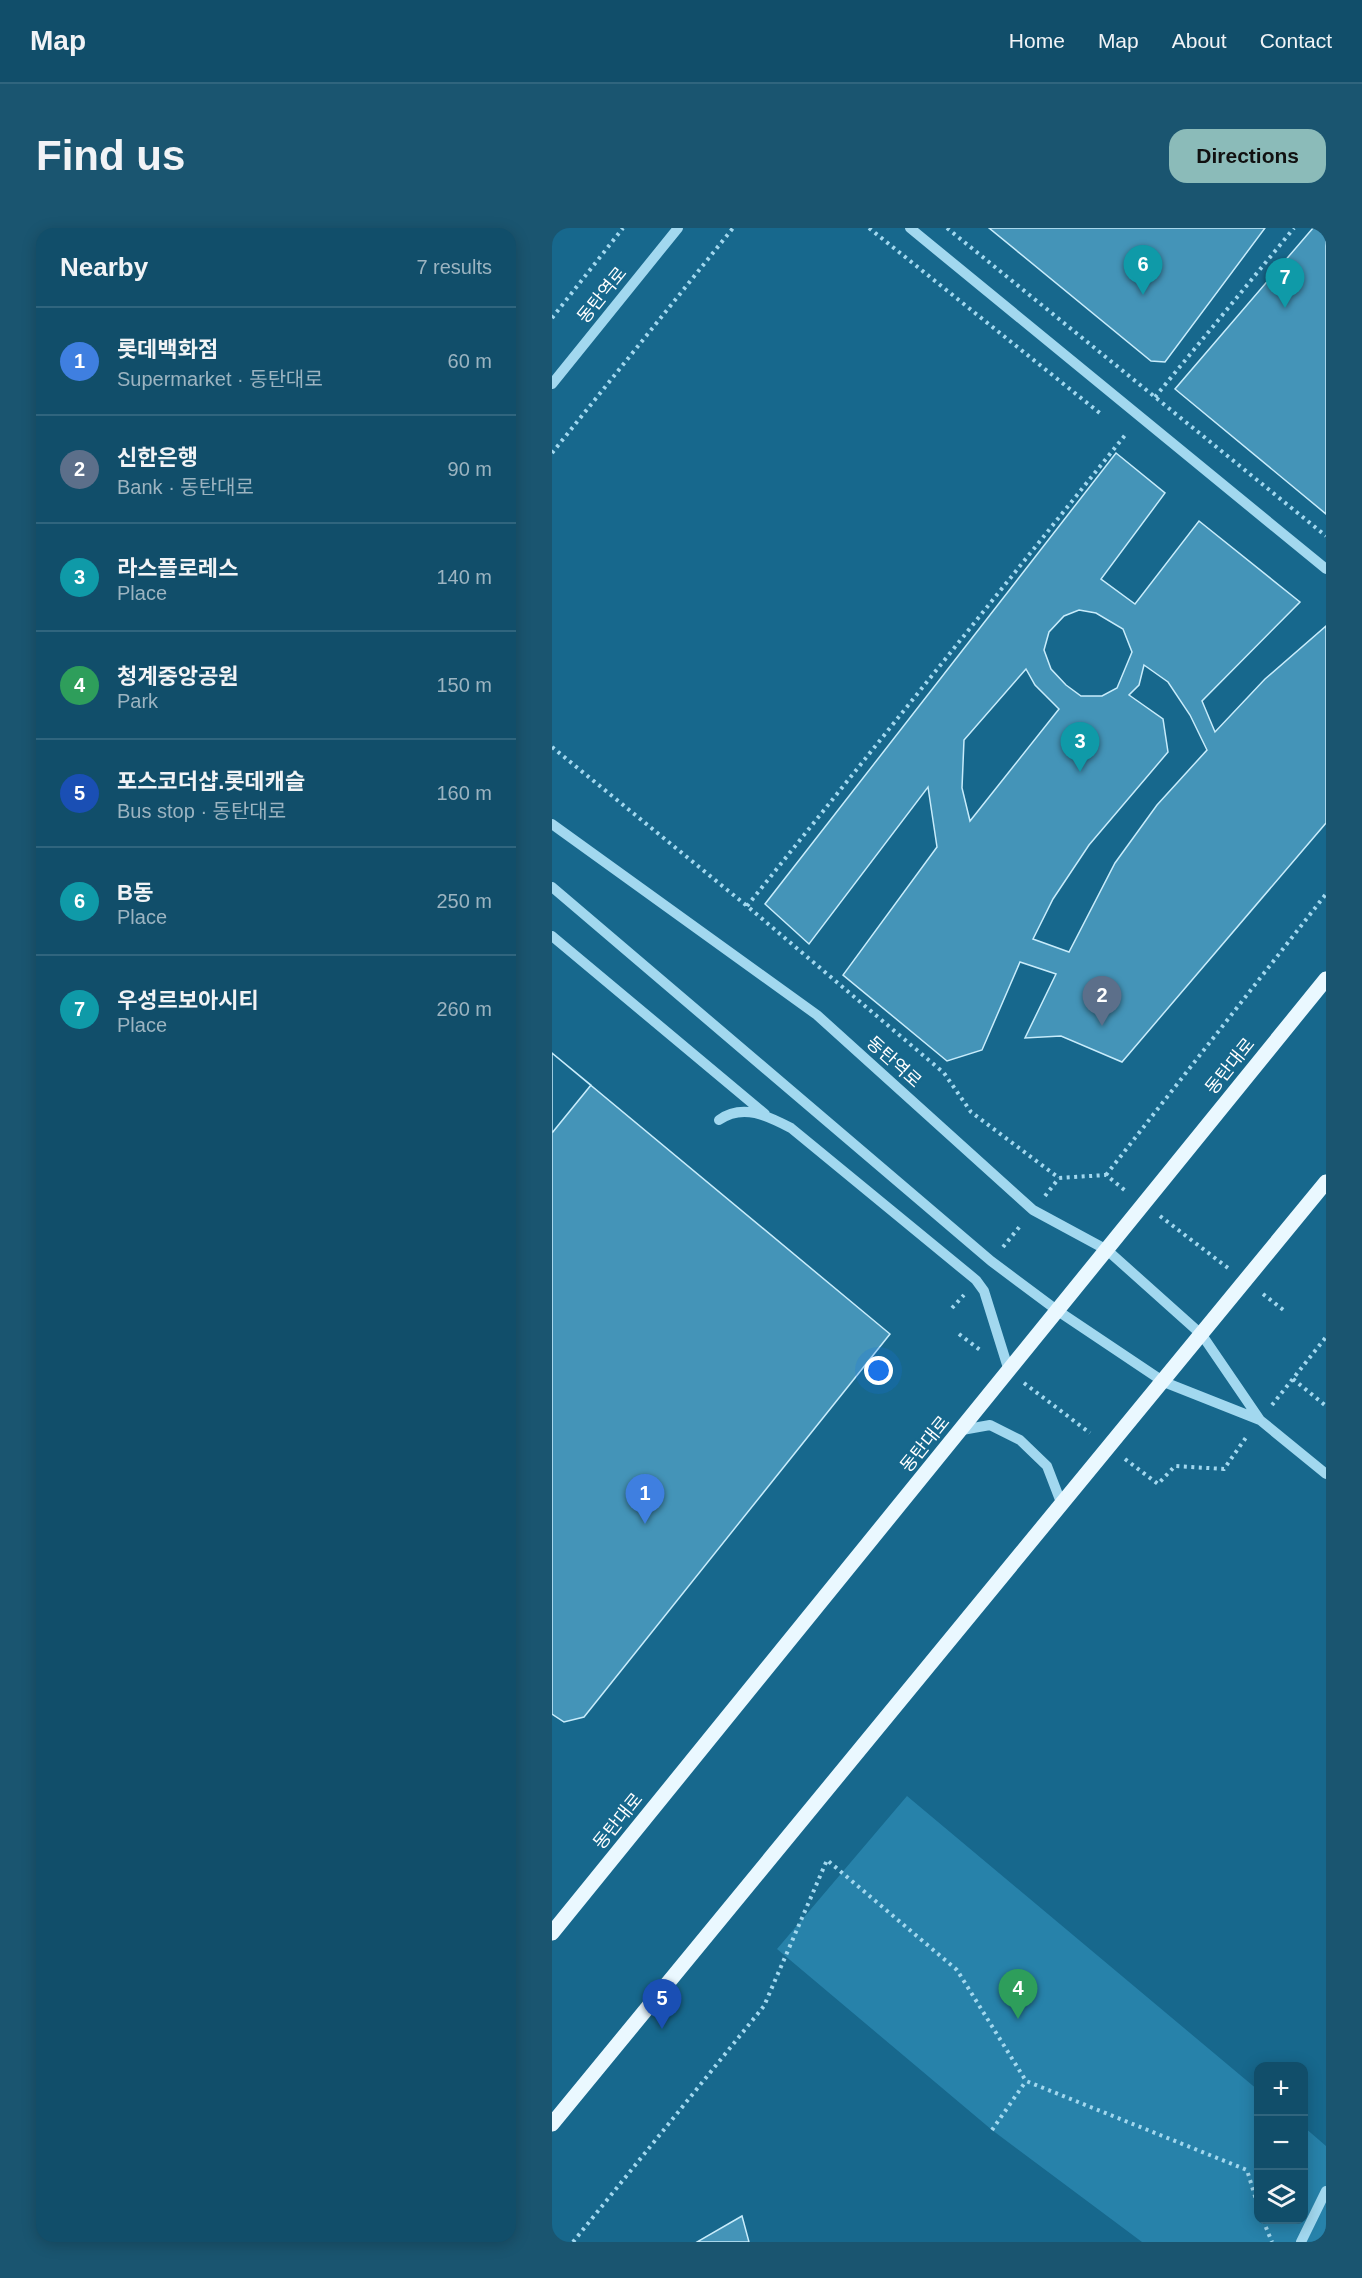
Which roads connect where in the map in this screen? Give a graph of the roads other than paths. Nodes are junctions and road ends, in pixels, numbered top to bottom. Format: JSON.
{"nodes":[{"id":1,"x":678,"y":228,"type":"edge"},
{"id":2,"x":910,"y":228,"type":"edge"},
{"id":3,"x":552,"y":384,"type":"edge"},
{"id":4,"x":1326,"y":569,"type":"edge"},
{"id":5,"x":552,"y":824,"type":"edge"},
{"id":6,"x":552,"y":887,"type":"edge"},
{"id":7,"x":552,"y":936,"type":"edge"},
{"id":8,"x":1326,"y":979,"type":"edge"},
{"id":9,"x":765,"y":1114,"type":"junction"},
{"id":10,"x":719,"y":1120,"type":"dead end"},
{"id":11,"x":1326,"y":1182,"type":"edge"},
{"id":12,"x":1107,"y":1250,"type":"junction"},
{"id":13,"x":1058,"y":1311,"type":"junction"},
{"id":14,"x":1202,"y":1335,"type":"junction"},
{"id":15,"x":1009,"y":1371,"type":"junction"},
{"id":16,"x":1164,"y":1382,"type":"junction"},
{"id":17,"x":1260,"y":1420,"type":"junction"},
{"id":18,"x":962,"y":1430,"type":"junction"},
{"id":19,"x":1326,"y":1474,"type":"edge"},
{"id":20,"x":1062,"y":1505,"type":"junction"},
{"id":21,"x":552,"y":1933,"type":"edge"},
{"id":22,"x":552,"y":2124,"type":"edge"},
{"id":23,"x":1326,"y":2191,"type":"edge"},
{"id":24,"x":1301,"y":2242,"type":"edge"}],
"edges":[{"from":1,"to":3,"type":"street","name":"동탄역로"},
{"from":2,"to":4,"type":"street"},
{"from":5,"to":12,"type":"street","name":"동탄역로"},
{"from":6,"to":13,"type":"street"},
{"from":7,"to":9,"type":"street"},
{"from":8,"to":12,"type":"main road","name":"동탄대로"},
{"from":9,"to":10,"type":"street"},
{"from":9,"to":15,"type":"street"},
{"from":11,"to":14,"type":"main road"},
{"from":12,"to":13,"type":"main road","name":"동탄대로"},
{"from":12,"to":14,"type":"street","name":"동탄역로"},
{"from":13,"to":15,"type":"main road","name":"동탄대로"},
{"from":13,"to":16,"type":"street"},
{"from":14,"to":16,"type":"main road"},
{"from":14,"to":17,"type":"street","name":"동탄역로"},
{"from":15,"to":18,"type":"main road","name":"동탄대로"},
{"from":16,"to":17,"type":"street"},
{"from":16,"to":20,"type":"main road"},
{"from":17,"to":19,"type":"street"},
{"from":18,"to":20,"type":"street"},
{"from":18,"to":21,"type":"main road","name":"동탄대로"},
{"from":20,"to":22,"type":"main road"},
{"from":23,"to":24,"type":"street"}]}
